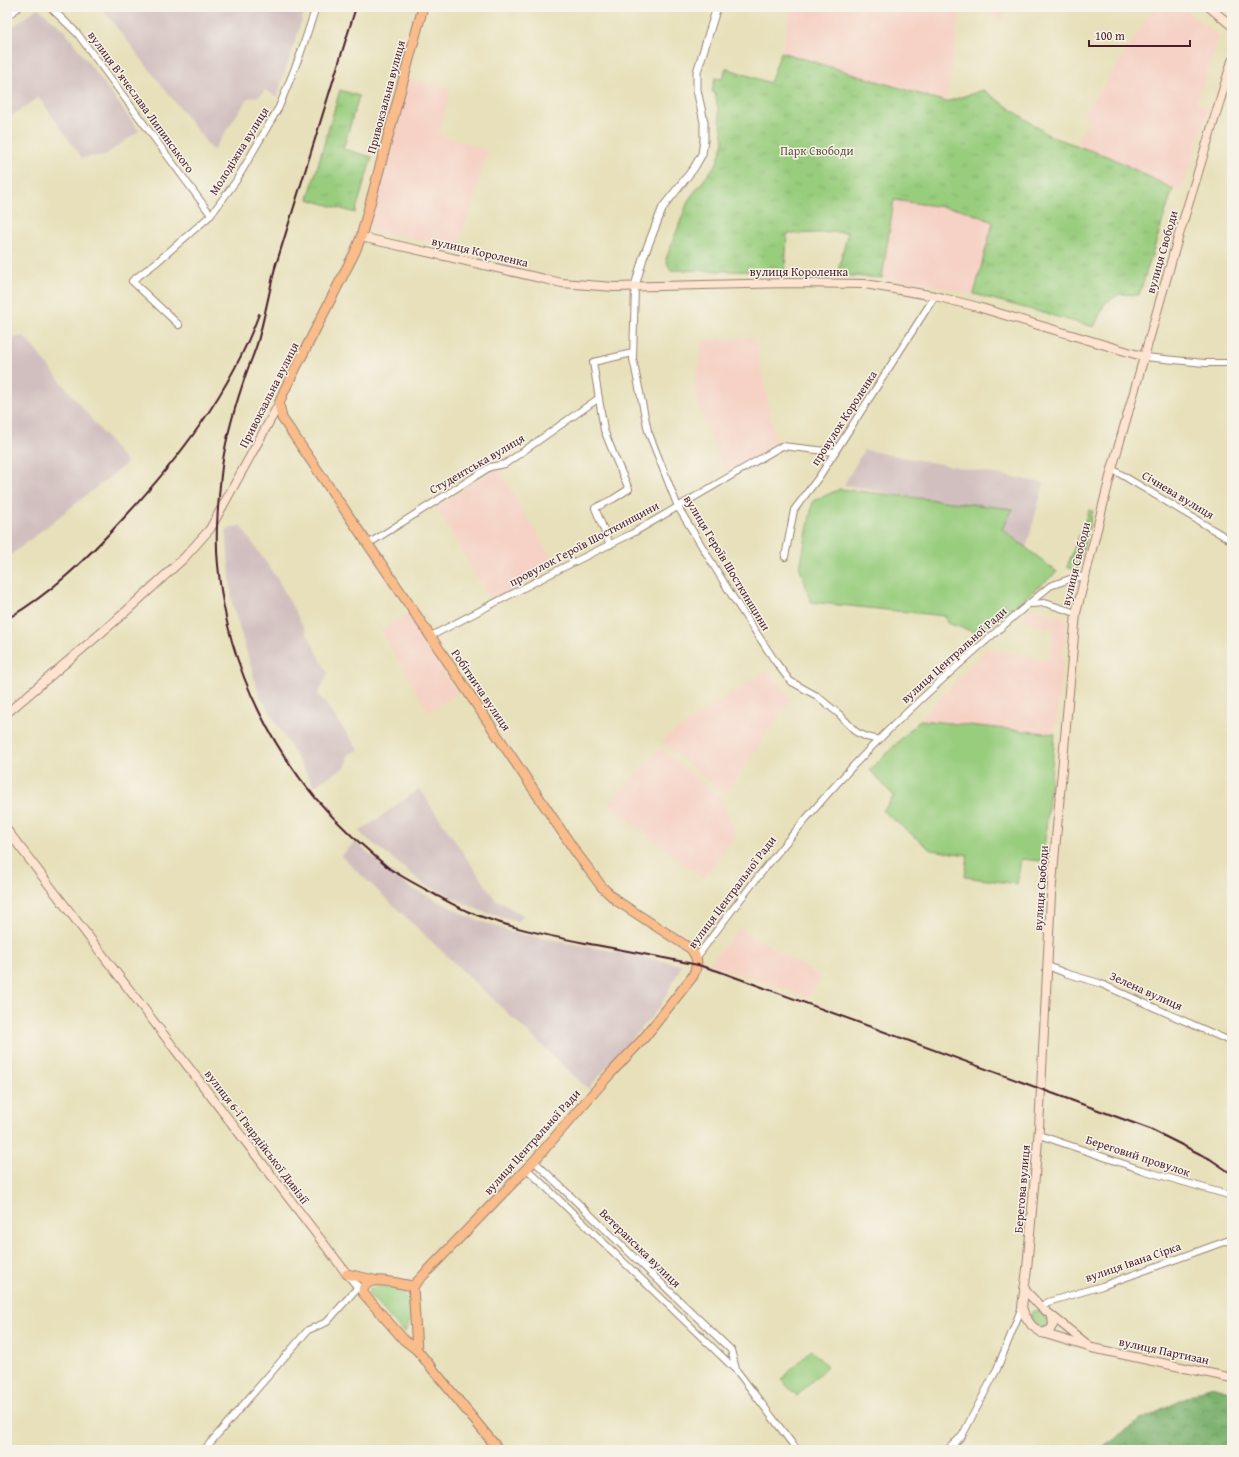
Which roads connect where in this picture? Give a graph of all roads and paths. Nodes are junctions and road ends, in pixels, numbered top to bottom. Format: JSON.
{"nodes":[{"id":1,"x":19,"y":7,"type":"edge"},
{"id":2,"x":50,"y":7,"type":"edge"},
{"id":3,"x":316,"y":7,"type":"edge"},
{"id":4,"x":422,"y":7,"type":"edge"},
{"id":5,"x":717,"y":7,"type":"edge"},
{"id":6,"x":1209,"y":7,"type":"edge"},
{"id":7,"x":7,"y":16,"type":"edge"},
{"id":8,"x":1232,"y":26,"type":"edge"},
{"id":9,"x":1232,"y":61,"type":"edge"},
{"id":10,"x":211,"y":215,"type":"junction"},
{"id":11,"x":361,"y":237,"type":"junction"},
{"id":12,"x":635,"y":286,"type":"junction"},
{"id":13,"x":935,"y":296,"type":"junction"},
{"id":14,"x":179,"y":325,"type":"dead end"},
{"id":15,"x":633,"y":353,"type":"junction"},
{"id":16,"x":1145,"y":357,"type":"junction"},
{"id":17,"x":1232,"y":363,"type":"edge"},
{"id":18,"x":597,"y":399,"type":"junction"},
{"id":19,"x":279,"y":404,"type":"junction"},
{"id":20,"x":835,"y":452,"type":"junction"},
{"id":21,"x":1112,"y":469,"type":"junction"},
{"id":22,"x":678,"y":506,"type":"junction"},
{"id":23,"x":1232,"y":541,"type":"edge"},
{"id":24,"x":368,"y":544,"type":"junction"},
{"id":25,"x":610,"y":545,"type":"junction"},
{"id":26,"x":786,"y":557,"type":"dead end"},
{"id":27,"x":1085,"y":576,"type":"junction"},
{"id":28,"x":1030,"y":604,"type":"junction"},
{"id":29,"x":1076,"y":613,"type":"junction"},
{"id":30,"x":431,"y":636,"type":"junction"},
{"id":31,"x":7,"y":712,"type":"edge"},
{"id":32,"x":880,"y":740,"type":"junction"},
{"id":33,"x":7,"y":830,"type":"edge"},
{"id":34,"x":697,"y":957,"type":"junction"},
{"id":35,"x":1048,"y":966,"type":"junction"},
{"id":36,"x":1232,"y":1042,"type":"edge"},
{"id":37,"x":1040,"y":1091,"type":"joint"},
{"id":38,"x":1039,"y":1134,"type":"junction"},
{"id":39,"x":534,"y":1161,"type":"junction"},
{"id":40,"x":526,"y":1168,"type":"junction"},
{"id":41,"x":1232,"y":1196,"type":"edge"},
{"id":42,"x":1232,"y":1239,"type":"edge"},
{"id":43,"x":346,"y":1274,"type":"junction"},
{"id":44,"x":375,"y":1280,"type":"junction"},
{"id":45,"x":412,"y":1286,"type":"junction"},
{"id":46,"x":1024,"y":1289,"type":"junction"},
{"id":47,"x":361,"y":1290,"type":"junction"},
{"id":48,"x":1022,"y":1307,"type":"junction"},
{"id":49,"x":1041,"y":1307,"type":"junction"},
{"id":50,"x":1052,"y":1316,"type":"junction"},
{"id":51,"x":415,"y":1325,"type":"junction"},
{"id":52,"x":1042,"y":1333,"type":"junction"},
{"id":53,"x":401,"y":1337,"type":"junction"},
{"id":54,"x":1092,"y":1348,"type":"junction"},
{"id":55,"x":417,"y":1350,"type":"junction"},
{"id":56,"x":737,"y":1370,"type":"junction"},
{"id":57,"x":1232,"y":1378,"type":"edge"},
{"id":58,"x":204,"y":1450,"type":"edge"},
{"id":59,"x":499,"y":1450,"type":"edge"},
{"id":60,"x":797,"y":1450,"type":"edge"},
{"id":61,"x":948,"y":1450,"type":"edge"}],
"edges":[{"from":1,"to":7,"type":"street"},
{"from":2,"to":10,"type":"street","name":"вулиця В'ячеслава Липинського"},
{"from":3,"to":10,"type":"street","name":"Молодіжна вулиця"},
{"from":4,"to":11,"type":"main road","name":"Привокзальна вулиця"},
{"from":5,"to":12,"type":"street","name":"вулиця Героїв Шосткинщини"},
{"from":6,"to":8,"type":"main road"},
{"from":9,"to":16,"type":"main road","name":"вулиця Свободи"},
{"from":10,"to":14,"type":"street","name":"Молодіжна вулиця"},
{"from":11,"to":12,"type":"main road","name":"вулиця Короленка"},
{"from":11,"to":19,"type":"main road","name":"Привокзальна вулиця"},
{"from":12,"to":13,"type":"main road","name":"вулиця Короленка"},
{"from":12,"to":15,"type":"street","name":"вулиця Героїв Шосткинщини"},
{"from":13,"to":16,"type":"main road","name":"вулиця Короленка"},
{"from":13,"to":20,"type":"street","name":"провулок Короленка"},
{"from":15,"to":18,"type":"street"},
{"from":15,"to":22,"type":"street","name":"вулиця Героїв Шосткинщини"},
{"from":16,"to":17,"type":"street","name":"вулиця Короленка"},
{"from":16,"to":21,"type":"main road","name":"вулиця Свободи"},
{"from":18,"to":24,"type":"street","name":"Студентська вулиця"},
{"from":18,"to":25,"type":"street"},
{"from":19,"to":24,"type":"main road","name":"Робітнича вулиця"},
{"from":19,"to":31,"type":"main road","name":"Привокзальна вулиця"},
{"from":20,"to":22,"type":"street","name":"провулок Героїв Шосткинщини"},
{"from":20,"to":26,"type":"street","name":"провулок Короленка"},
{"from":21,"to":23,"type":"street","name":"Січнева вулиця"},
{"from":21,"to":27,"type":"main road","name":"вулиця Свободи"},
{"from":22,"to":25,"type":"street","name":"провулок Героїв Шосткинщини"},
{"from":22,"to":32,"type":"street","name":"вулиця Героїв Шосткинщини"},
{"from":24,"to":30,"type":"main road","name":"Робітнича вулиця"},
{"from":25,"to":30,"type":"street","name":"провулок Героїв Шосткинщини"},
{"from":27,"to":28,"type":"street","name":"вулиця Центральної Ради"},
{"from":27,"to":29,"type":"main road","name":"вулиця Свободи"},
{"from":28,"to":29,"type":"street"},
{"from":28,"to":32,"type":"street","name":"вулиця Центральної Ради"},
{"from":29,"to":35,"type":"main road","name":"вулиця Свободи"},
{"from":30,"to":34,"type":"main road","name":"Робітнича вулиця"},
{"from":32,"to":34,"type":"street","name":"вулиця Центральної Ради"},
{"from":33,"to":43,"type":"main road","name":"вулиця 6-ї Гвардійської Дивізії"},
{"from":34,"to":39,"type":"main road","name":"вулиця Центральної Ради"},
{"from":35,"to":36,"type":"street","name":"Зелена вулиця"},
{"from":35,"to":37,"type":"main road","name":"вулиця Свободи"},
{"from":37,"to":38,"type":"main road","name":"Берегова вулиця"},
{"from":38,"to":41,"type":"street","name":"Береговий провулок"},
{"from":38,"to":46,"type":"main road","name":"Берегова вулиця"},
{"from":39,"to":40,"type":"main road","name":"вулиця Центральної Ради"},
{"from":39,"to":56,"type":"street","name":"Ветеранська вулиця"},
{"from":40,"to":45,"type":"main road","name":"вулиця Центральної Ради"},
{"from":40,"to":56,"type":"street","name":"Ветеранська вулиця"},
{"from":42,"to":49,"type":"street","name":"вулиця Івана Сірка"},
{"from":43,"to":44,"type":"main road"},
{"from":43,"to":47,"type":"street","name":"вулиця 6-ї Гвардійської Дивізії"},
{"from":44,"to":45,"type":"main road"},
{"from":44,"to":47,"type":"main road"},
{"from":45,"to":51,"type":"main road"},
{"from":46,"to":48,"type":"main road","name":"Берегова вулиця"},
{"from":46,"to":49,"type":"main road"},
{"from":47,"to":53,"type":"main road","name":"вулиця 6-ї Гвардійської Дивізії"},
{"from":47,"to":58,"type":"street"},
{"from":48,"to":49,"type":"main road"},
{"from":48,"to":52,"type":"main road"},
{"from":48,"to":61,"type":"street","name":"Берегова вулиця"},
{"from":49,"to":50,"type":"main road"},
{"from":50,"to":52,"type":"main road"},
{"from":50,"to":54,"type":"main road"},
{"from":51,"to":53,"type":"main road"},
{"from":51,"to":55,"type":"main road"},
{"from":52,"to":54,"type":"main road","name":"вулиця Партизан"},
{"from":53,"to":55,"type":"main road","name":"вулиця 6-ї Гвардійської Дивізії"},
{"from":54,"to":57,"type":"main road","name":"вулиця Партизан"},
{"from":55,"to":59,"type":"main road","name":"вулиця 6-ї Гвардійської Дивізії"},
{"from":56,"to":60,"type":"street"}]}
